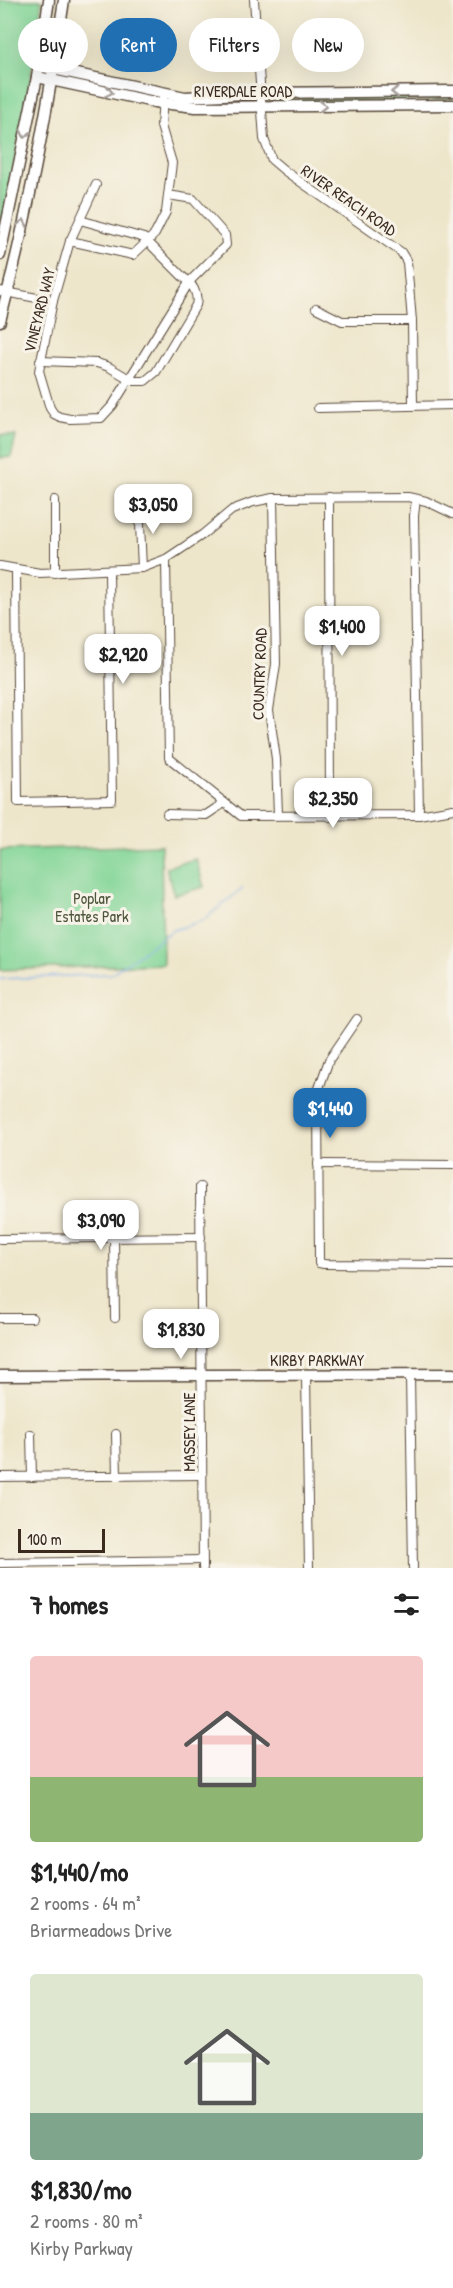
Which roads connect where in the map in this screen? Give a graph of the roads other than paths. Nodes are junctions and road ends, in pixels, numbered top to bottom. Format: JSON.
{"nodes":[{"id":1,"x":49,"y":0,"type":"edge"},
{"id":2,"x":64,"y":0,"type":"edge"},
{"id":3,"x":254,"y":0,"type":"edge"},
{"id":4,"x":46,"y":18,"type":"edge"},
{"id":5,"x":38,"y":72,"type":"edge"},
{"id":6,"x":43,"y":72,"type":"edge"},
{"id":7,"x":53,"y":74,"type":"junction"},
{"id":8,"x":453,"y":91,"type":"edge"},
{"id":9,"x":262,"y":93,"type":"junction"},
{"id":10,"x":163,"y":98,"type":"junction"},
{"id":11,"x":453,"y":105,"type":"edge"},
{"id":12,"x":263,"y":107,"type":"junction"},
{"id":13,"x":96,"y":185,"type":"dead end"},
{"id":14,"x":168,"y":195,"type":"junction"},
{"id":15,"x":80,"y":220,"type":"junction"},
{"id":16,"x":70,"y":241,"type":"junction"},
{"id":17,"x":148,"y":241,"type":"junction"},
{"id":18,"x":0,"y":255,"type":"edge"},
{"id":19,"x":190,"y":281,"type":"junction"},
{"id":20,"x":4,"y":291,"type":"edge"},
{"id":21,"x":53,"y":301,"type":"junction"},
{"id":22,"x":316,"y":308,"type":"dead end"},
{"id":23,"x":0,"y":321,"type":"edge"},
{"id":24,"x":412,"y":321,"type":"junction"},
{"id":25,"x":40,"y":361,"type":"junction"},
{"id":26,"x":127,"y":378,"type":"junction"},
{"id":27,"x":413,"y":405,"type":"junction"},
{"id":28,"x":453,"y":405,"type":"edge"},
{"id":29,"x":318,"y":408,"type":"dead end"},
{"id":30,"x":329,"y":497,"type":"junction"},
{"id":31,"x":273,"y":498,"type":"junction"},
{"id":32,"x":416,"y":499,"type":"junction"},
{"id":33,"x":55,"y":500,"type":"dead end"},
{"id":34,"x":140,"y":502,"type":"dead end"},
{"id":35,"x":453,"y":514,"type":"edge"},
{"id":36,"x":166,"y":560,"type":"junction"},
{"id":37,"x":0,"y":566,"type":"edge"},
{"id":38,"x":142,"y":568,"type":"junction"},
{"id":39,"x":16,"y":570,"type":"junction"},
{"id":40,"x":109,"y":571,"type":"junction"},
{"id":41,"x":55,"y":573,"type":"junction"},
{"id":42,"x":224,"y":803,"type":"junction"},
{"id":43,"x":453,"y":809,"type":"edge"},
{"id":44,"x":167,"y":814,"type":"dead end"},
{"id":45,"x":278,"y":815,"type":"junction"},
{"id":46,"x":418,"y":815,"type":"junction"},
{"id":47,"x":330,"y":817,"type":"junction"},
{"id":48,"x":357,"y":1019,"type":"dead end"},
{"id":49,"x":318,"y":1164,"type":"junction"},
{"id":50,"x":453,"y":1165,"type":"edge"},
{"id":51,"x":200,"y":1187,"type":"dead end"},
{"id":52,"x":201,"y":1237,"type":"junction"},
{"id":53,"x":114,"y":1238,"type":"junction"},
{"id":54,"x":0,"y":1239,"type":"edge"},
{"id":55,"x":453,"y":1265,"type":"edge"},
{"id":56,"x":0,"y":1318,"type":"edge"},
{"id":57,"x":32,"y":1318,"type":"dead end"},
{"id":58,"x":115,"y":1318,"type":"dead end"},
{"id":59,"x":202,"y":1374,"type":"junction"},
{"id":60,"x":453,"y":1374,"type":"edge"},
{"id":61,"x":306,"y":1375,"type":"junction"},
{"id":62,"x":410,"y":1375,"type":"junction"},
{"id":63,"x":0,"y":1376,"type":"edge"},
{"id":64,"x":31,"y":1434,"type":"dead end"},
{"id":65,"x":116,"y":1434,"type":"dead end"},
{"id":66,"x":202,"y":1475,"type":"junction"},
{"id":67,"x":117,"y":1476,"type":"junction"},
{"id":68,"x":0,"y":1477,"type":"edge"},
{"id":69,"x":32,"y":1477,"type":"junction"},
{"id":70,"x":0,"y":1563,"type":"edge"},
{"id":71,"x":202,"y":1564,"type":"edge"},
{"id":72,"x":309,"y":1568,"type":"edge"},
{"id":73,"x":413,"y":1568,"type":"edge"}],
"edges":[{"from":1,"to":4,"type":"main road"},
{"from":2,"to":7,"type":"main road"},
{"from":3,"to":9,"type":"street","name":"RIVER REACH ROAD"},
{"from":5,"to":18,"type":"main road","one_way":true},
{"from":6,"to":7,"type":"main road","name":"RIVERDALE ROAD"},
{"from":7,"to":10,"type":"main road","name":"RIVERDALE ROAD"},
{"from":20,"to":7,"type":"main road","one_way":true},
{"from":8,"to":9,"type":"main road","name":"RIVERDALE ROAD","one_way":true},
{"from":9,"to":10,"type":"main road","name":"RIVERDALE ROAD"},
{"from":9,"to":12,"type":"street","name":"RIVER REACH ROAD"},
{"from":10,"to":12,"type":"main road","name":"RIVERDALE ROAD"},
{"from":10,"to":14,"type":"street"},
{"from":12,"to":11,"type":"main road","name":"RIVERDALE ROAD","one_way":true},
{"from":12,"to":24,"type":"street","name":"RIVER REACH ROAD"},
{"from":13,"to":15,"type":"street","name":"VINEYARD WAY"},
{"from":14,"to":17,"type":"street"},
{"from":14,"to":19,"type":"street"},
{"from":15,"to":16,"type":"street","name":"VINEYARD WAY"},
{"from":15,"to":17,"type":"street"},
{"from":16,"to":17,"type":"street"},
{"from":16,"to":21,"type":"street","name":"VINEYARD WAY"},
{"from":17,"to":19,"type":"street"},
{"from":19,"to":26,"type":"street"},
{"from":19,"to":26,"type":"street"},
{"from":20,"to":21,"type":"street"},
{"from":20,"to":23,"type":"main road"},
{"from":21,"to":25,"type":"street","name":"VINEYARD WAY"},
{"from":22,"to":24,"type":"street"},
{"from":24,"to":27,"type":"street","name":"RIVER REACH ROAD"},
{"from":25,"to":26,"type":"street"},
{"from":25,"to":26,"type":"street","name":"VINEYARD WAY"},
{"from":27,"to":28,"type":"street"},
{"from":27,"to":29,"type":"street"},
{"from":30,"to":31,"type":"street"},
{"from":30,"to":32,"type":"street"},
{"from":30,"to":47,"type":"street"},
{"from":31,"to":36,"type":"street"},
{"from":31,"to":45,"type":"street","name":"COUNTRY ROAD"},
{"from":32,"to":35,"type":"street"},
{"from":32,"to":46,"type":"street"},
{"from":33,"to":41,"type":"street"},
{"from":34,"to":38,"type":"street"},
{"from":36,"to":38,"type":"street"},
{"from":36,"to":42,"type":"street"},
{"from":37,"to":39,"type":"street"},
{"from":38,"to":40,"type":"street"},
{"from":39,"to":40,"type":"street"},
{"from":39,"to":41,"type":"street"},
{"from":40,"to":41,"type":"street"},
{"from":42,"to":44,"type":"street"},
{"from":42,"to":45,"type":"street"},
{"from":43,"to":46,"type":"street"},
{"from":45,"to":47,"type":"street"},
{"from":46,"to":47,"type":"street"},
{"from":48,"to":49,"type":"street"},
{"from":49,"to":50,"type":"street"},
{"from":49,"to":55,"type":"street"},
{"from":51,"to":52,"type":"street","name":"MASSEY LANE"},
{"from":52,"to":53,"type":"street"},
{"from":52,"to":59,"type":"street","name":"MASSEY LANE"},
{"from":53,"to":54,"type":"street"},
{"from":53,"to":58,"type":"street"},
{"from":56,"to":57,"type":"street"},
{"from":59,"to":61,"type":"main road","name":"KIRBY PARKWAY"},
{"from":59,"to":63,"type":"main road","name":"KIRBY PARKWAY"},
{"from":59,"to":66,"type":"street","name":"MASSEY LANE"},
{"from":60,"to":62,"type":"main road","name":"KIRBY PARKWAY"},
{"from":61,"to":62,"type":"main road","name":"KIRBY PARKWAY"},
{"from":61,"to":72,"type":"street"},
{"from":62,"to":73,"type":"street"},
{"from":64,"to":69,"type":"street"},
{"from":65,"to":67,"type":"street"},
{"from":66,"to":67,"type":"street"},
{"from":66,"to":71,"type":"street","name":"MASSEY LANE"},
{"from":67,"to":69,"type":"street"},
{"from":68,"to":69,"type":"street"},
{"from":70,"to":71,"type":"street"}]}
